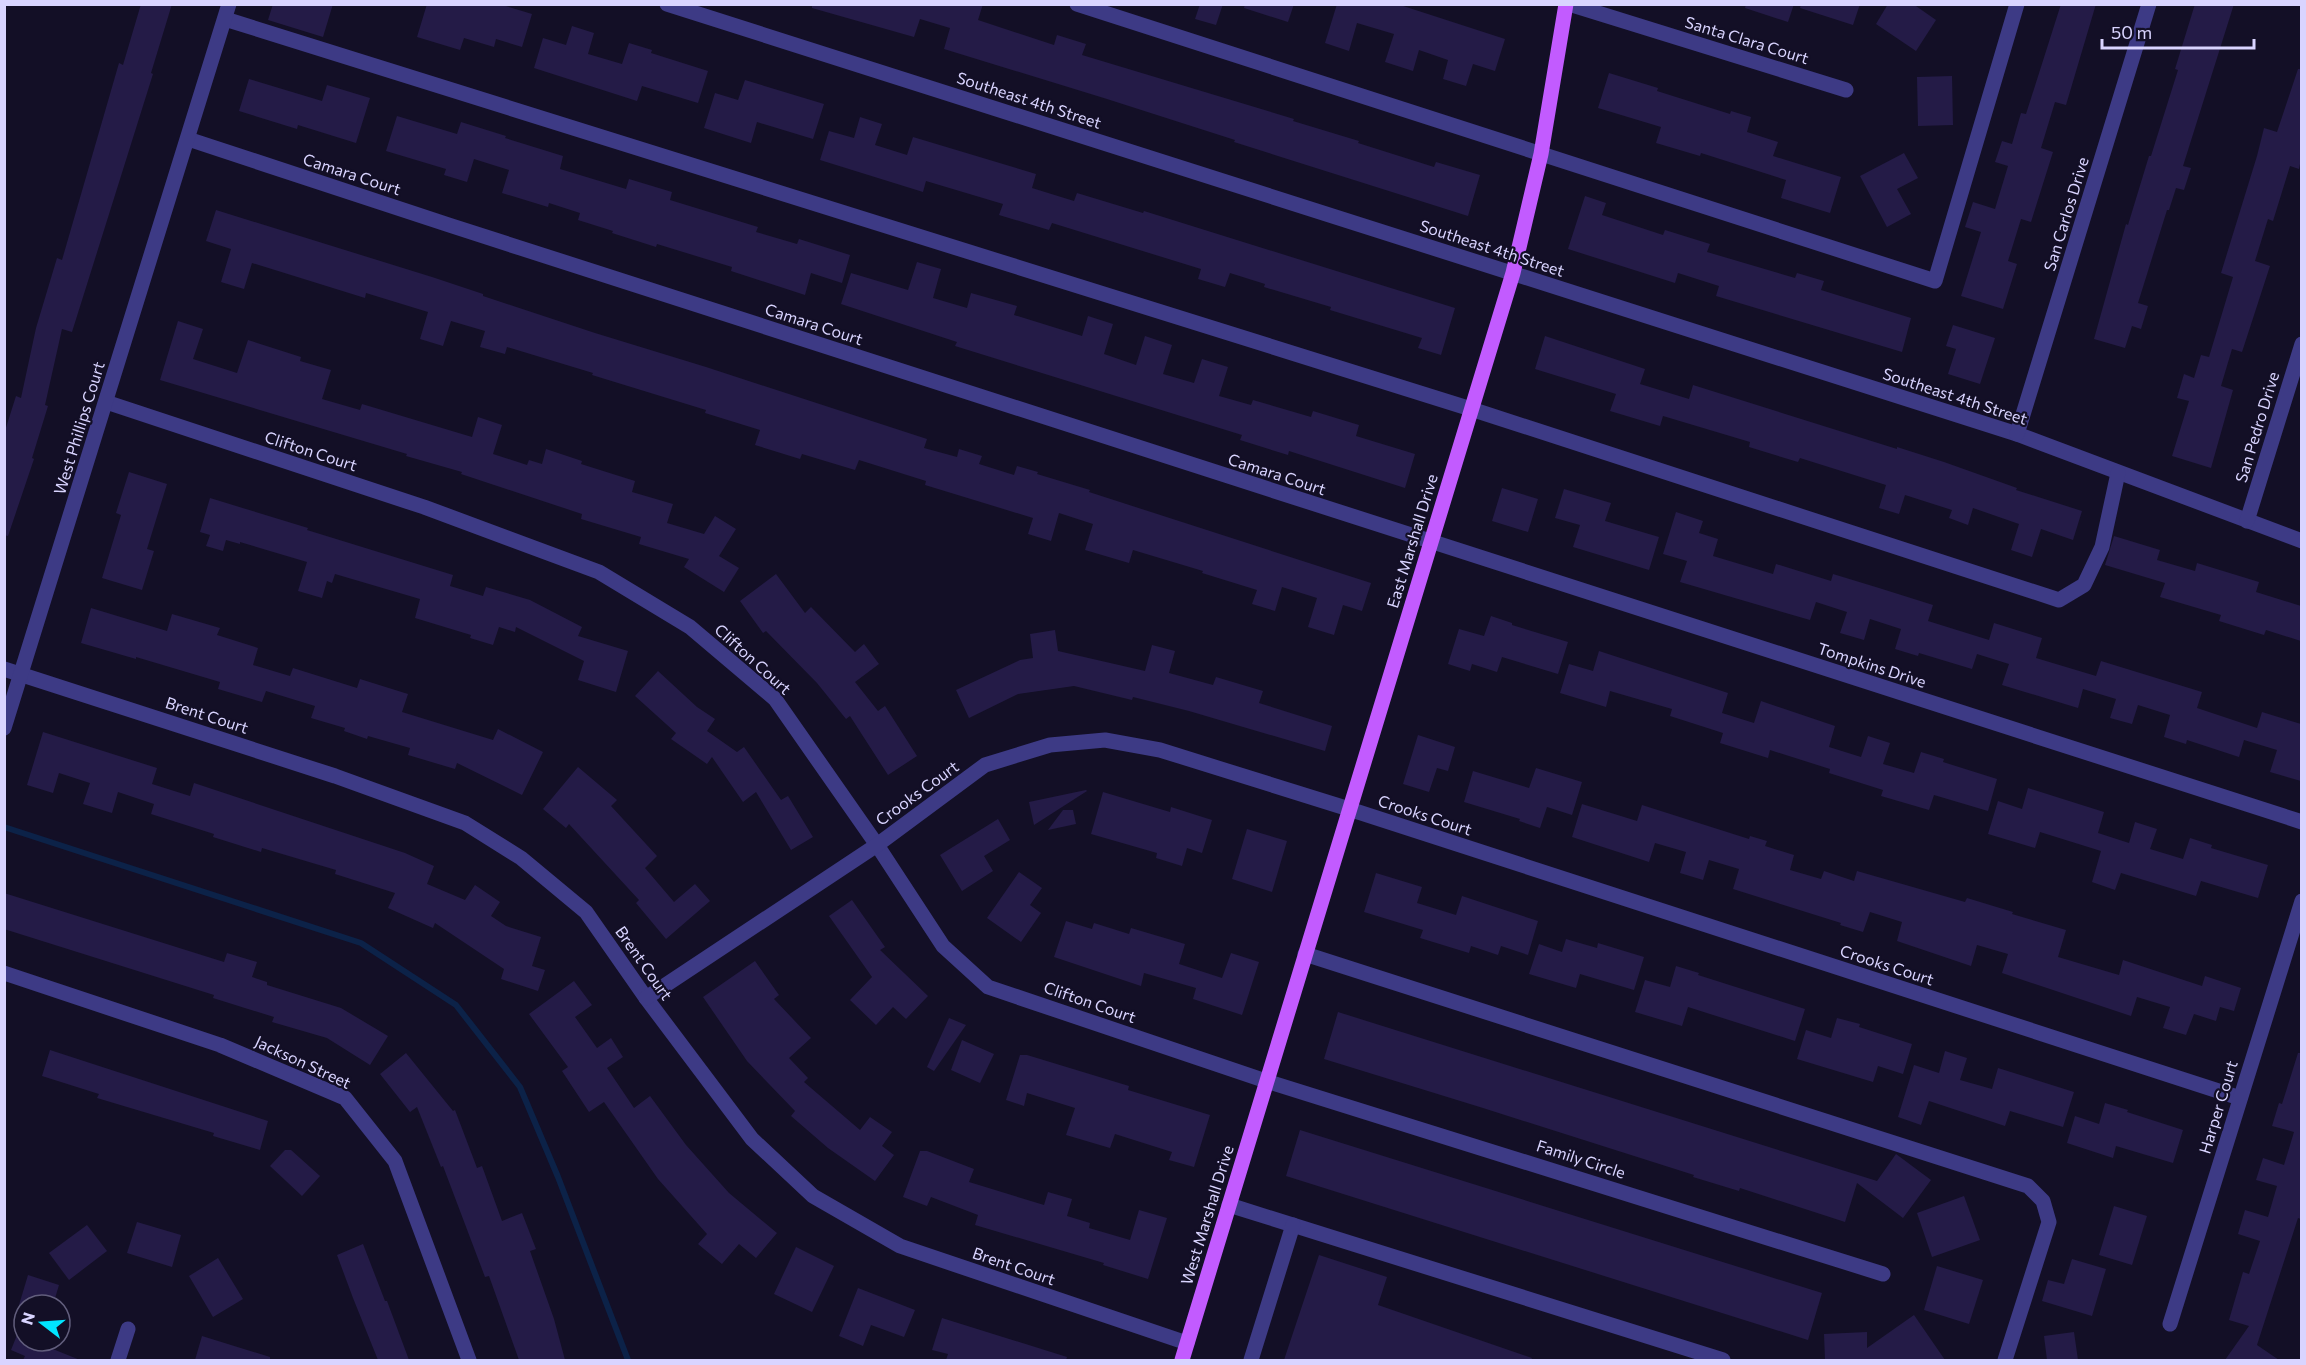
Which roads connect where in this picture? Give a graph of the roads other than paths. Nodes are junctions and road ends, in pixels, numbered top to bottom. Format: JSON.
{"nodes":[{"id":1,"x":667,"y":4,"type":"edge"},
{"id":2,"x":1077,"y":4,"type":"edge"},
{"id":3,"x":1567,"y":4,"type":"edge"},
{"id":4,"x":2017,"y":4,"type":"edge"},
{"id":5,"x":2149,"y":4,"type":"edge"},
{"id":6,"x":227,"y":12,"type":"edge"},
{"id":7,"x":1846,"y":90,"type":"dead end"},
{"id":8,"x":188,"y":139,"type":"junction"},
{"id":9,"x":1541,"y":154,"type":"junction"},
{"id":10,"x":1513,"y":273,"type":"junction"},
{"id":11,"x":2301,"y":344,"type":"edge"},
{"id":12,"x":106,"y":402,"type":"junction"},
{"id":13,"x":1471,"y":409,"type":"junction"},
{"id":14,"x":2017,"y":434,"type":"junction"},
{"id":15,"x":2118,"y":473,"type":"junction"},
{"id":16,"x":2247,"y":521,"type":"junction"},
{"id":17,"x":2301,"y":541,"type":"edge"},
{"id":18,"x":1431,"y":542,"type":"junction"},
{"id":19,"x":4,"y":669,"type":"edge"},
{"id":20,"x":21,"y":674,"type":"junction"},
{"id":21,"x":4,"y":728,"type":"edge"},
{"id":22,"x":1349,"y":809,"type":"junction"},
{"id":23,"x":2301,"y":822,"type":"edge"},
{"id":24,"x":877,"y":845,"type":"junction"},
{"id":25,"x":2301,"y":901,"type":"edge"},
{"id":26,"x":1305,"y":954,"type":"junction"},
{"id":27,"x":4,"y":973,"type":"edge"},
{"id":28,"x":646,"y":998,"type":"junction"},
{"id":29,"x":1266,"y":1081,"type":"junction"},
{"id":30,"x":2240,"y":1098,"type":"junction"},
{"id":31,"x":1229,"y":1205,"type":"junction"},
{"id":32,"x":1293,"y":1225,"type":"junction"},
{"id":33,"x":1883,"y":1274,"type":"dead end"},
{"id":34,"x":2169,"y":1324,"type":"dead end"},
{"id":35,"x":128,"y":1329,"type":"dead end"},
{"id":36,"x":1187,"y":1343,"type":"junction"},
{"id":37,"x":118,"y":1360,"type":"edge"},
{"id":38,"x":469,"y":1360,"type":"edge"},
{"id":39,"x":1182,"y":1360,"type":"edge"},
{"id":40,"x":1251,"y":1360,"type":"edge"},
{"id":41,"x":1723,"y":1360,"type":"edge"},
{"id":42,"x":2005,"y":1360,"type":"edge"}],
"edges":[{"from":1,"to":10,"type":"street","name":"Southeast 4th Street"},
{"from":2,"to":9,"type":"street"},
{"from":3,"to":7,"type":"street","name":"Santa Clara Court"},
{"from":3,"to":9,"type":"main road","name":"East Marshall Drive"},
{"from":4,"to":9,"type":"street"},
{"from":5,"to":14,"type":"street","name":"San Carlos Drive"},
{"from":6,"to":8,"type":"street","name":"West Phillips Court"},
{"from":6,"to":13,"type":"street"},
{"from":8,"to":12,"type":"street","name":"West Phillips Court"},
{"from":8,"to":18,"type":"street","name":"Camara Court"},
{"from":9,"to":10,"type":"main road","name":"East Marshall Drive"},
{"from":10,"to":13,"type":"main road","name":"East Marshall Drive"},
{"from":10,"to":14,"type":"street","name":"Southeast 4th Street"},
{"from":11,"to":16,"type":"street","name":"San Pedro Drive"},
{"from":12,"to":20,"type":"street","name":"West Phillips Court"},
{"from":12,"to":24,"type":"street","name":"Clifton Court"},
{"from":13,"to":15,"type":"street"},
{"from":13,"to":18,"type":"main road","name":"East Marshall Drive"},
{"from":14,"to":15,"type":"street","name":"Southeast 4th Street"},
{"from":15,"to":16,"type":"street","name":"Southeast 4th Street"},
{"from":16,"to":17,"type":"street","name":"Southeast 4th Street"},
{"from":18,"to":22,"type":"main road","name":"East Marshall Drive"},
{"from":18,"to":23,"type":"street","name":"Tompkins Drive"},
{"from":19,"to":20,"type":"street","name":"Brent Court"},
{"from":20,"to":21,"type":"street","name":"West Phillips Court"},
{"from":20,"to":28,"type":"street","name":"Brent Court"},
{"from":22,"to":24,"type":"street","name":"Crooks Court"},
{"from":22,"to":26,"type":"main road","name":"East Marshall Drive"},
{"from":22,"to":30,"type":"street","name":"Crooks Court"},
{"from":24,"to":28,"type":"street","name":"Crooks Court"},
{"from":24,"to":29,"type":"street","name":"Clifton Court"},
{"from":25,"to":30,"type":"street","name":"Harper Court"},
{"from":26,"to":29,"type":"main road","name":"East Marshall Drive"},
{"from":26,"to":42,"type":"street"},
{"from":27,"to":38,"type":"street","name":"Jackson Street"},
{"from":28,"to":36,"type":"street","name":"Brent Court"},
{"from":29,"to":31,"type":"main road","name":"West Marshall Drive"},
{"from":29,"to":33,"type":"street","name":"Family Circle"},
{"from":30,"to":34,"type":"street","name":"Harper Court"},
{"from":31,"to":32,"type":"street"},
{"from":31,"to":36,"type":"main road","name":"West Marshall Drive"},
{"from":32,"to":40,"type":"street"},
{"from":32,"to":41,"type":"street"},
{"from":35,"to":37,"type":"street"},
{"from":36,"to":39,"type":"main road","name":"West Marshall Drive"}]}
